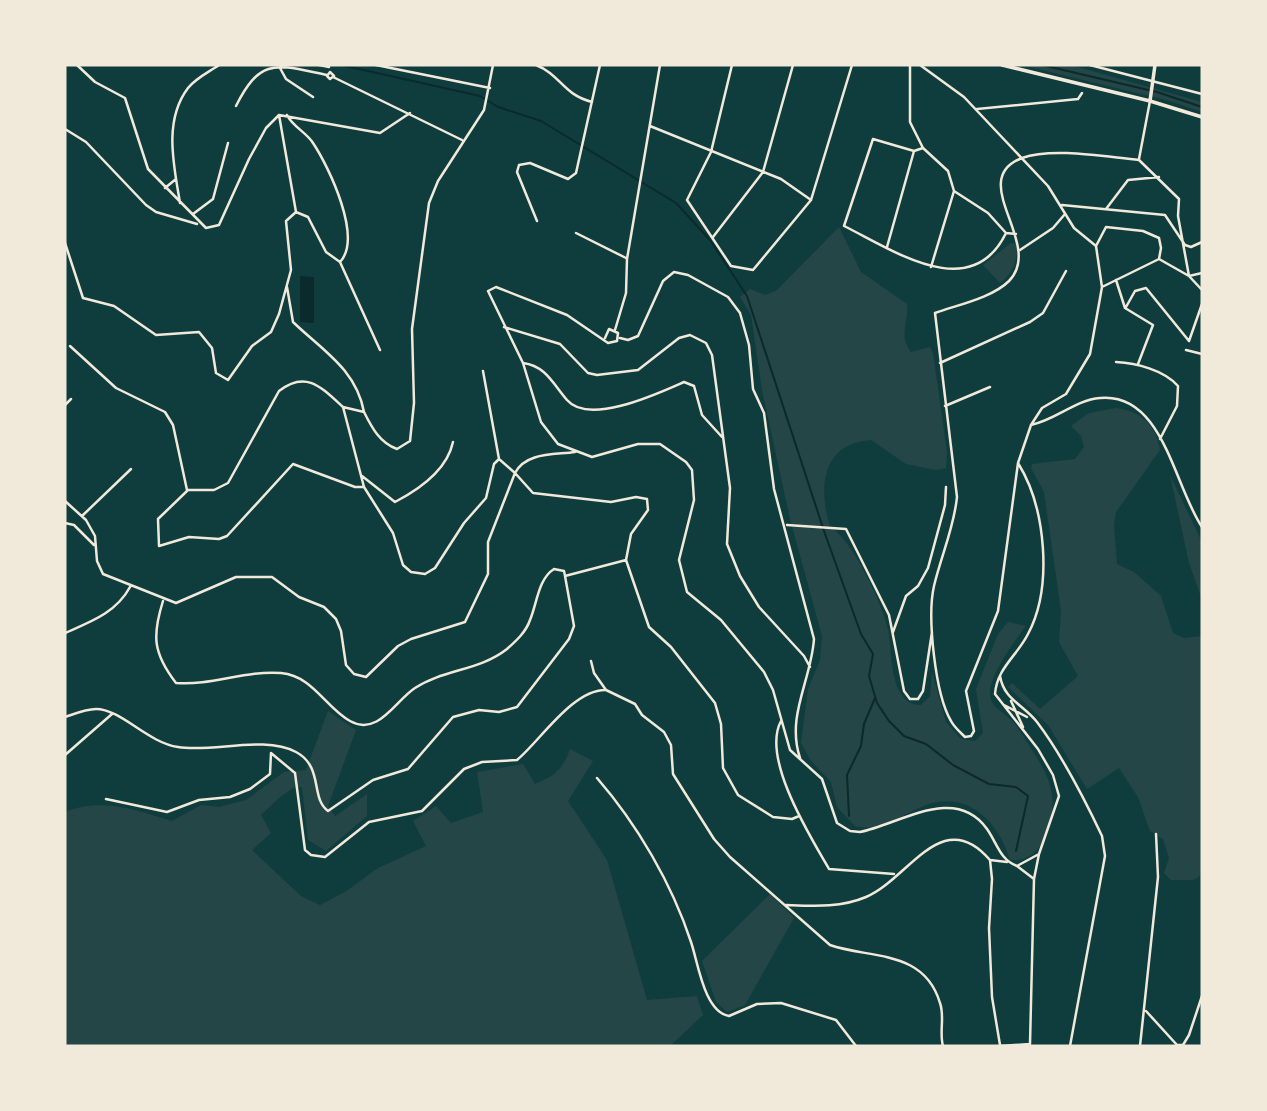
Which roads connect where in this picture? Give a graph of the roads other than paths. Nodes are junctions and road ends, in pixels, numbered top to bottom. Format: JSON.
{"nodes":[{"id":1,"x":77,"y":65,"type":"edge"},
{"id":2,"x":219,"y":65,"type":"edge"},
{"id":3,"x":318,"y":65,"type":"edge"},
{"id":4,"x":376,"y":65,"type":"edge"},
{"id":5,"x":493,"y":65,"type":"edge"},
{"id":6,"x":536,"y":65,"type":"edge"},
{"id":7,"x":600,"y":65,"type":"edge"},
{"id":8,"x":660,"y":65,"type":"edge"},
{"id":9,"x":732,"y":65,"type":"edge"},
{"id":10,"x":793,"y":65,"type":"edge"},
{"id":11,"x":852,"y":65,"type":"edge"},
{"id":12,"x":910,"y":65,"type":"edge"},
{"id":13,"x":920,"y":65,"type":"edge"},
{"id":14,"x":1002,"y":65,"type":"edge"},
{"id":15,"x":1090,"y":65,"type":"edge"},
{"id":16,"x":1155,"y":65,"type":"edge"},
{"id":17,"x":330,"y":66,"type":"edge"},
{"id":18,"x":1097,"y":66,"type":"edge"},
{"id":19,"x":279,"y":67,"type":"junction"},
{"id":20,"x":328,"y":73,"type":"junction"},
{"id":21,"x":1152,"y":83,"type":"junction"},
{"id":22,"x":490,"y":88,"type":"junction"},
{"id":23,"x":1083,"y":93,"type":"dead end"},
{"id":24,"x":1202,"y":94,"type":"edge"},
{"id":25,"x":313,"y":97,"type":"dead end"},
{"id":26,"x":1150,"y":99,"type":"junction"},
{"id":27,"x":592,"y":102,"type":"junction"},
{"id":28,"x":236,"y":106,"type":"dead end"},
{"id":29,"x":975,"y":110,"type":"junction"},
{"id":30,"x":410,"y":113,"type":"junction"},
{"id":31,"x":287,"y":115,"type":"junction"},
{"id":32,"x":279,"y":116,"type":"junction"},
{"id":33,"x":1202,"y":117,"type":"edge"},
{"id":34,"x":650,"y":126,"type":"junction"},
{"id":35,"x":65,"y":129,"type":"edge"},
{"id":36,"x":464,"y":141,"type":"junction"},
{"id":37,"x":228,"y":143,"type":"dead end"},
{"id":38,"x":923,"y":148,"type":"junction"},
{"id":39,"x":914,"y":151,"type":"junction"},
{"id":40,"x":711,"y":152,"type":"junction"},
{"id":41,"x":1021,"y":158,"type":"junction"},
{"id":42,"x":1139,"y":160,"type":"junction"},
{"id":43,"x":763,"y":172,"type":"junction"},
{"id":44,"x":1158,"y":177,"type":"junction"},
{"id":45,"x":176,"y":179,"type":"junction"},
{"id":46,"x":165,"y":187,"type":"junction"},
{"id":47,"x":954,"y":191,"type":"junction"},
{"id":48,"x":811,"y":200,"type":"junction"},
{"id":49,"x":180,"y":203,"type":"junction"},
{"id":50,"x":1060,"y":205,"type":"junction"},
{"id":51,"x":1106,"y":210,"type":"junction"},
{"id":52,"x":296,"y":212,"type":"junction"},
{"id":53,"x":1065,"y":214,"type":"junction"},
{"id":54,"x":192,"y":215,"type":"junction"},
{"id":55,"x":537,"y":221,"type":"dead end"},
{"id":56,"x":200,"y":225,"type":"junction"},
{"id":57,"x":576,"y":233,"type":"dead end"},
{"id":58,"x":1006,"y":233,"type":"junction"},
{"id":59,"x":1016,"y":234,"type":"junction"},
{"id":60,"x":713,"y":237,"type":"junction"},
{"id":61,"x":1202,"y":242,"type":"edge"},
{"id":62,"x":65,"y":243,"type":"edge"},
{"id":63,"x":1185,"y":245,"type":"junction"},
{"id":64,"x":1096,"y":246,"type":"junction"},
{"id":65,"x":887,"y":247,"type":"junction"},
{"id":66,"x":1020,"y":250,"type":"junction"},
{"id":67,"x":627,"y":259,"type":"junction"},
{"id":68,"x":1159,"y":259,"type":"junction"},
{"id":69,"x":340,"y":262,"type":"junction"},
{"id":70,"x":931,"y":267,"type":"junction"},
{"id":71,"x":1066,"y":271,"type":"dead end"},
{"id":72,"x":1183,"y":272,"type":"junction"},
{"id":73,"x":1202,"y":273,"type":"edge"},
{"id":74,"x":1189,"y":276,"type":"junction"},
{"id":75,"x":1179,"y":279,"type":"dead end"},
{"id":76,"x":1116,"y":280,"type":"junction"},
{"id":77,"x":287,"y":284,"type":"junction"},
{"id":78,"x":1102,"y":287,"type":"junction"},
{"id":79,"x":1202,"y":290,"type":"edge"},
{"id":80,"x":1202,"y":304,"type":"edge"},
{"id":81,"x":1125,"y":308,"type":"junction"},
{"id":82,"x":503,"y":327,"type":"junction"},
{"id":83,"x":615,"y":330,"type":"junction"},
{"id":84,"x":605,"y":338,"type":"junction"},
{"id":85,"x":619,"y":338,"type":"junction"},
{"id":86,"x":70,"y":346,"type":"dead end"},
{"id":87,"x":380,"y":350,"type":"dead end"},
{"id":88,"x":1186,"y":350,"type":"dead end"},
{"id":89,"x":1202,"y":354,"type":"edge"},
{"id":90,"x":1116,"y":362,"type":"dead end"},
{"id":91,"x":523,"y":363,"type":"junction"},
{"id":92,"x":940,"y":363,"type":"junction"},
{"id":93,"x":1138,"y":364,"type":"junction"},
{"id":94,"x":483,"y":371,"type":"dead end"},
{"id":95,"x":990,"y":387,"type":"dead end"},
{"id":96,"x":71,"y":399,"type":"dead end"},
{"id":97,"x":65,"y":405,"type":"edge"},
{"id":98,"x":945,"y":406,"type":"junction"},
{"id":99,"x":343,"y":407,"type":"junction"},
{"id":100,"x":365,"y":412,"type":"junction"},
{"id":101,"x":1031,"y":425,"type":"junction"},
{"id":102,"x":724,"y":439,"type":"junction"},
{"id":103,"x":1160,"y":439,"type":"junction"},
{"id":104,"x":453,"y":442,"type":"dead end"},
{"id":105,"x":575,"y":452,"type":"junction"},
{"id":106,"x":499,"y":459,"type":"junction"},
{"id":107,"x":1018,"y":463,"type":"junction"},
{"id":108,"x":131,"y":469,"type":"dead end"},
{"id":109,"x":516,"y":473,"type":"junction"},
{"id":110,"x":362,"y":476,"type":"junction"},
{"id":111,"x":364,"y":487,"type":"junction"},
{"id":112,"x":946,"y":487,"type":"dead end"},
{"id":113,"x":187,"y":490,"type":"junction"},
{"id":114,"x":65,"y":501,"type":"edge"},
{"id":115,"x":82,"y":516,"type":"junction"},
{"id":116,"x":65,"y":523,"type":"edge"},
{"id":117,"x":786,"y":525,"type":"junction"},
{"id":118,"x":1202,"y":527,"type":"edge"},
{"id":119,"x":96,"y":547,"type":"junction"},
{"id":120,"x":626,"y":559,"type":"junction"},
{"id":121,"x":565,"y":576,"type":"junction"},
{"id":122,"x":130,"y":587,"type":"junction"},
{"id":123,"x":163,"y":601,"type":"junction"},
{"id":124,"x":933,"y":626,"type":"junction"},
{"id":125,"x":893,"y":632,"type":"junction"},
{"id":126,"x":65,"y":634,"type":"edge"},
{"id":127,"x":590,"y":661,"type":"dead end"},
{"id":128,"x":810,"y":667,"type":"junction"},
{"id":129,"x":1000,"y":674,"type":"junction"},
{"id":130,"x":606,"y":690,"type":"junction"},
{"id":131,"x":1009,"y":699,"type":"junction"},
{"id":132,"x":1001,"y":704,"type":"junction"},
{"id":133,"x":1017,"y":712,"type":"junction"},
{"id":134,"x":112,"y":714,"type":"junction"},
{"id":135,"x":65,"y":717,"type":"edge"},
{"id":136,"x":1027,"y":718,"type":"junction"},
{"id":137,"x":1035,"y":720,"type":"junction"},
{"id":138,"x":781,"y":721,"type":"junction"},
{"id":139,"x":1022,"y":721,"type":"junction"},
{"id":140,"x":1024,"y":730,"type":"junction"},
{"id":141,"x":260,"y":746,"type":"junction"},
{"id":142,"x":271,"y":753,"type":"junction"},
{"id":143,"x":65,"y":755,"type":"edge"},
{"id":144,"x":800,"y":758,"type":"junction"},
{"id":145,"x":597,"y":778,"type":"dead end"},
{"id":146,"x":106,"y":799,"type":"dead end"},
{"id":147,"x":799,"y":816,"type":"junction"},
{"id":148,"x":1156,"y":834,"type":"dead end"},
{"id":149,"x":1039,"y":854,"type":"junction"},
{"id":150,"x":990,"y":860,"type":"junction"},
{"id":151,"x":1007,"y":862,"type":"junction"},
{"id":152,"x":1017,"y":866,"type":"junction"},
{"id":153,"x":894,"y":874,"type":"junction"},
{"id":154,"x":1034,"y":879,"type":"junction"},
{"id":155,"x":785,"y":905,"type":"junction"},
{"id":156,"x":1202,"y":996,"type":"edge"},
{"id":157,"x":1146,"y":1011,"type":"junction"},
{"id":158,"x":856,"y":1046,"type":"edge"},
{"id":159,"x":943,"y":1046,"type":"edge"},
{"id":160,"x":1000,"y":1046,"type":"edge"},
{"id":161,"x":1070,"y":1046,"type":"edge"},
{"id":162,"x":1140,"y":1046,"type":"edge"}],
"edges":[{"from":1,"to":46,"type":"street"},
{"from":2,"to":45,"type":"street"},
{"from":3,"to":17,"type":"street"},
{"from":4,"to":22,"type":"street"},
{"from":5,"to":22,"type":"street"},
{"from":6,"to":27,"type":"street"},
{"from":7,"to":27,"type":"street"},
{"from":8,"to":34,"type":"street"},
{"from":9,"to":40,"type":"street"},
{"from":10,"to":43,"type":"street"},
{"from":11,"to":48,"type":"street"},
{"from":12,"to":38,"type":"street"},
{"from":13,"to":29,"type":"street"},
{"from":14,"to":26,"type":"street"},
{"from":15,"to":18,"type":"street"},
{"from":16,"to":21,"type":"street"},
{"from":17,"to":20,"type":"street"},
{"from":18,"to":21,"type":"street"},
{"from":19,"to":20,"type":"street"},
{"from":19,"to":25,"type":"street"},
{"from":19,"to":28,"type":"street"},
{"from":20,"to":30,"type":"street"},
{"from":21,"to":24,"type":"street"},
{"from":21,"to":26,"type":"street"},
{"from":22,"to":36,"type":"street"},
{"from":23,"to":29,"type":"street"},
{"from":26,"to":33,"type":"street"},
{"from":26,"to":42,"type":"street"},
{"from":27,"to":55,"type":"street"},
{"from":29,"to":41,"type":"street"},
{"from":30,"to":31,"type":"street"},
{"from":30,"to":36,"type":"street"},
{"from":31,"to":32,"type":"street"},
{"from":31,"to":69,"type":"street"},
{"from":32,"to":52,"type":"street"},
{"from":32,"to":56,"type":"street"},
{"from":34,"to":40,"type":"street"},
{"from":34,"to":67,"type":"street"},
{"from":35,"to":56,"type":"street"},
{"from":36,"to":100,"type":"street"},
{"from":37,"to":54,"type":"street"},
{"from":38,"to":39,"type":"street"},
{"from":38,"to":47,"type":"street"},
{"from":39,"to":65,"type":"street"},
{"from":39,"to":65,"type":"street"},
{"from":40,"to":43,"type":"street"},
{"from":40,"to":60,"type":"street"},
{"from":41,"to":42,"type":"street"},
{"from":41,"to":50,"type":"street"},
{"from":41,"to":59,"type":"street"},
{"from":42,"to":44,"type":"street"},
{"from":43,"to":48,"type":"street"},
{"from":43,"to":60,"type":"street"},
{"from":44,"to":51,"type":"street"},
{"from":44,"to":63,"type":"street"},
{"from":45,"to":46,"type":"street"},
{"from":45,"to":49,"type":"street"},
{"from":46,"to":49,"type":"street"},
{"from":47,"to":58,"type":"street"},
{"from":47,"to":70,"type":"street"},
{"from":48,"to":60,"type":"street"},
{"from":49,"to":54,"type":"street"},
{"from":50,"to":51,"type":"street"},
{"from":50,"to":53,"type":"street"},
{"from":51,"to":63,"type":"street"},
{"from":52,"to":69,"type":"street"},
{"from":52,"to":77,"type":"street"},
{"from":53,"to":64,"type":"street"},
{"from":53,"to":66,"type":"street"},
{"from":54,"to":56,"type":"street"},
{"from":57,"to":67,"type":"street"},
{"from":58,"to":59,"type":"street"},
{"from":58,"to":70,"type":"street"},
{"from":59,"to":66,"type":"street"},
{"from":61,"to":63,"type":"street"},
{"from":62,"to":77,"type":"street"},
{"from":63,"to":74,"type":"street"},
{"from":64,"to":68,"type":"street"},
{"from":64,"to":78,"type":"street"},
{"from":65,"to":70,"type":"street"},
{"from":66,"to":92,"type":"street"},
{"from":67,"to":83,"type":"street"},
{"from":68,"to":72,"type":"street"},
{"from":68,"to":76,"type":"street"},
{"from":69,"to":87,"type":"street"},
{"from":71,"to":92,"type":"street"},
{"from":72,"to":74,"type":"street"},
{"from":72,"to":75,"type":"street"},
{"from":73,"to":74,"type":"street"},
{"from":74,"to":79,"type":"street"},
{"from":76,"to":78,"type":"street"},
{"from":76,"to":81,"type":"street"},
{"from":77,"to":100,"type":"street"},
{"from":78,"to":101,"type":"street"},
{"from":80,"to":81,"type":"street"},
{"from":81,"to":93,"type":"street"},
{"from":82,"to":84,"type":"street"},
{"from":82,"to":91,"type":"street"},
{"from":82,"to":102,"type":"street"},
{"from":83,"to":84,"type":"street"},
{"from":83,"to":85,"type":"street"},
{"from":84,"to":85,"type":"street"},
{"from":85,"to":117,"type":"street"},
{"from":86,"to":113,"type":"street"},
{"from":88,"to":89,"type":"street"},
{"from":90,"to":93,"type":"street"},
{"from":91,"to":102,"type":"street"},
{"from":91,"to":105,"type":"street"},
{"from":92,"to":98,"type":"street"},
{"from":93,"to":103,"type":"street"},
{"from":94,"to":106,"type":"street"},
{"from":95,"to":98,"type":"street"},
{"from":96,"to":97,"type":"street"},
{"from":98,"to":124,"type":"street"},
{"from":99,"to":100,"type":"street"},
{"from":99,"to":110,"type":"street"},
{"from":99,"to":113,"type":"street"},
{"from":101,"to":103,"type":"street"},
{"from":101,"to":107,"type":"street"},
{"from":102,"to":128,"type":"street"},
{"from":103,"to":118,"type":"street"},
{"from":104,"to":110,"type":"street"},
{"from":105,"to":109,"type":"street"},
{"from":105,"to":138,"type":"street"},
{"from":106,"to":109,"type":"street"},
{"from":106,"to":111,"type":"street"},
{"from":107,"to":124,"type":"street"},
{"from":107,"to":129,"type":"street"},
{"from":108,"to":115,"type":"street"},
{"from":109,"to":120,"type":"street"},
{"from":109,"to":123,"type":"street"},
{"from":110,"to":111,"type":"street"},
{"from":111,"to":113,"type":"street"},
{"from":112,"to":125,"type":"street"},
{"from":114,"to":115,"type":"street"},
{"from":115,"to":119,"type":"street"},
{"from":116,"to":119,"type":"street"},
{"from":117,"to":125,"type":"street"},
{"from":117,"to":128,"type":"street"},
{"from":119,"to":122,"type":"street"},
{"from":120,"to":121,"type":"street"},
{"from":120,"to":147,"type":"street"},
{"from":121,"to":123,"type":"street"},
{"from":121,"to":141,"type":"street"},
{"from":122,"to":123,"type":"street"},
{"from":122,"to":126,"type":"street"},
{"from":124,"to":125,"type":"street"},
{"from":127,"to":130,"type":"street"},
{"from":128,"to":144,"type":"street"},
{"from":129,"to":131,"type":"street"},
{"from":129,"to":132,"type":"street"},
{"from":130,"to":142,"type":"street"},
{"from":130,"to":155,"type":"street"},
{"from":131,"to":133,"type":"street"},
{"from":131,"to":137,"type":"street"},
{"from":132,"to":133,"type":"street"},
{"from":132,"to":140,"type":"street"},
{"from":133,"to":136,"type":"street"},
{"from":133,"to":139,"type":"street"},
{"from":134,"to":135,"type":"street"},
{"from":134,"to":141,"type":"street"},
{"from":134,"to":143,"type":"street"},
{"from":136,"to":137,"type":"street"},
{"from":136,"to":139,"type":"street"},
{"from":137,"to":161,"type":"street"},
{"from":138,"to":144,"type":"street"},
{"from":138,"to":147,"type":"street"},
{"from":139,"to":140,"type":"street"},
{"from":140,"to":149,"type":"street"},
{"from":141,"to":142,"type":"street"},
{"from":142,"to":146,"type":"street"},
{"from":144,"to":151,"type":"street"},
{"from":145,"to":158,"type":"street"},
{"from":147,"to":153,"type":"street"},
{"from":148,"to":157,"type":"street"},
{"from":149,"to":152,"type":"street"},
{"from":149,"to":154,"type":"street"},
{"from":150,"to":151,"type":"street"},
{"from":150,"to":153,"type":"street"},
{"from":150,"to":160,"type":"street"},
{"from":151,"to":152,"type":"street"},
{"from":152,"to":154,"type":"street"},
{"from":153,"to":155,"type":"street"},
{"from":154,"to":160,"type":"street"},
{"from":155,"to":159,"type":"street"},
{"from":156,"to":157,"type":"street"},
{"from":157,"to":162,"type":"street"}]}
